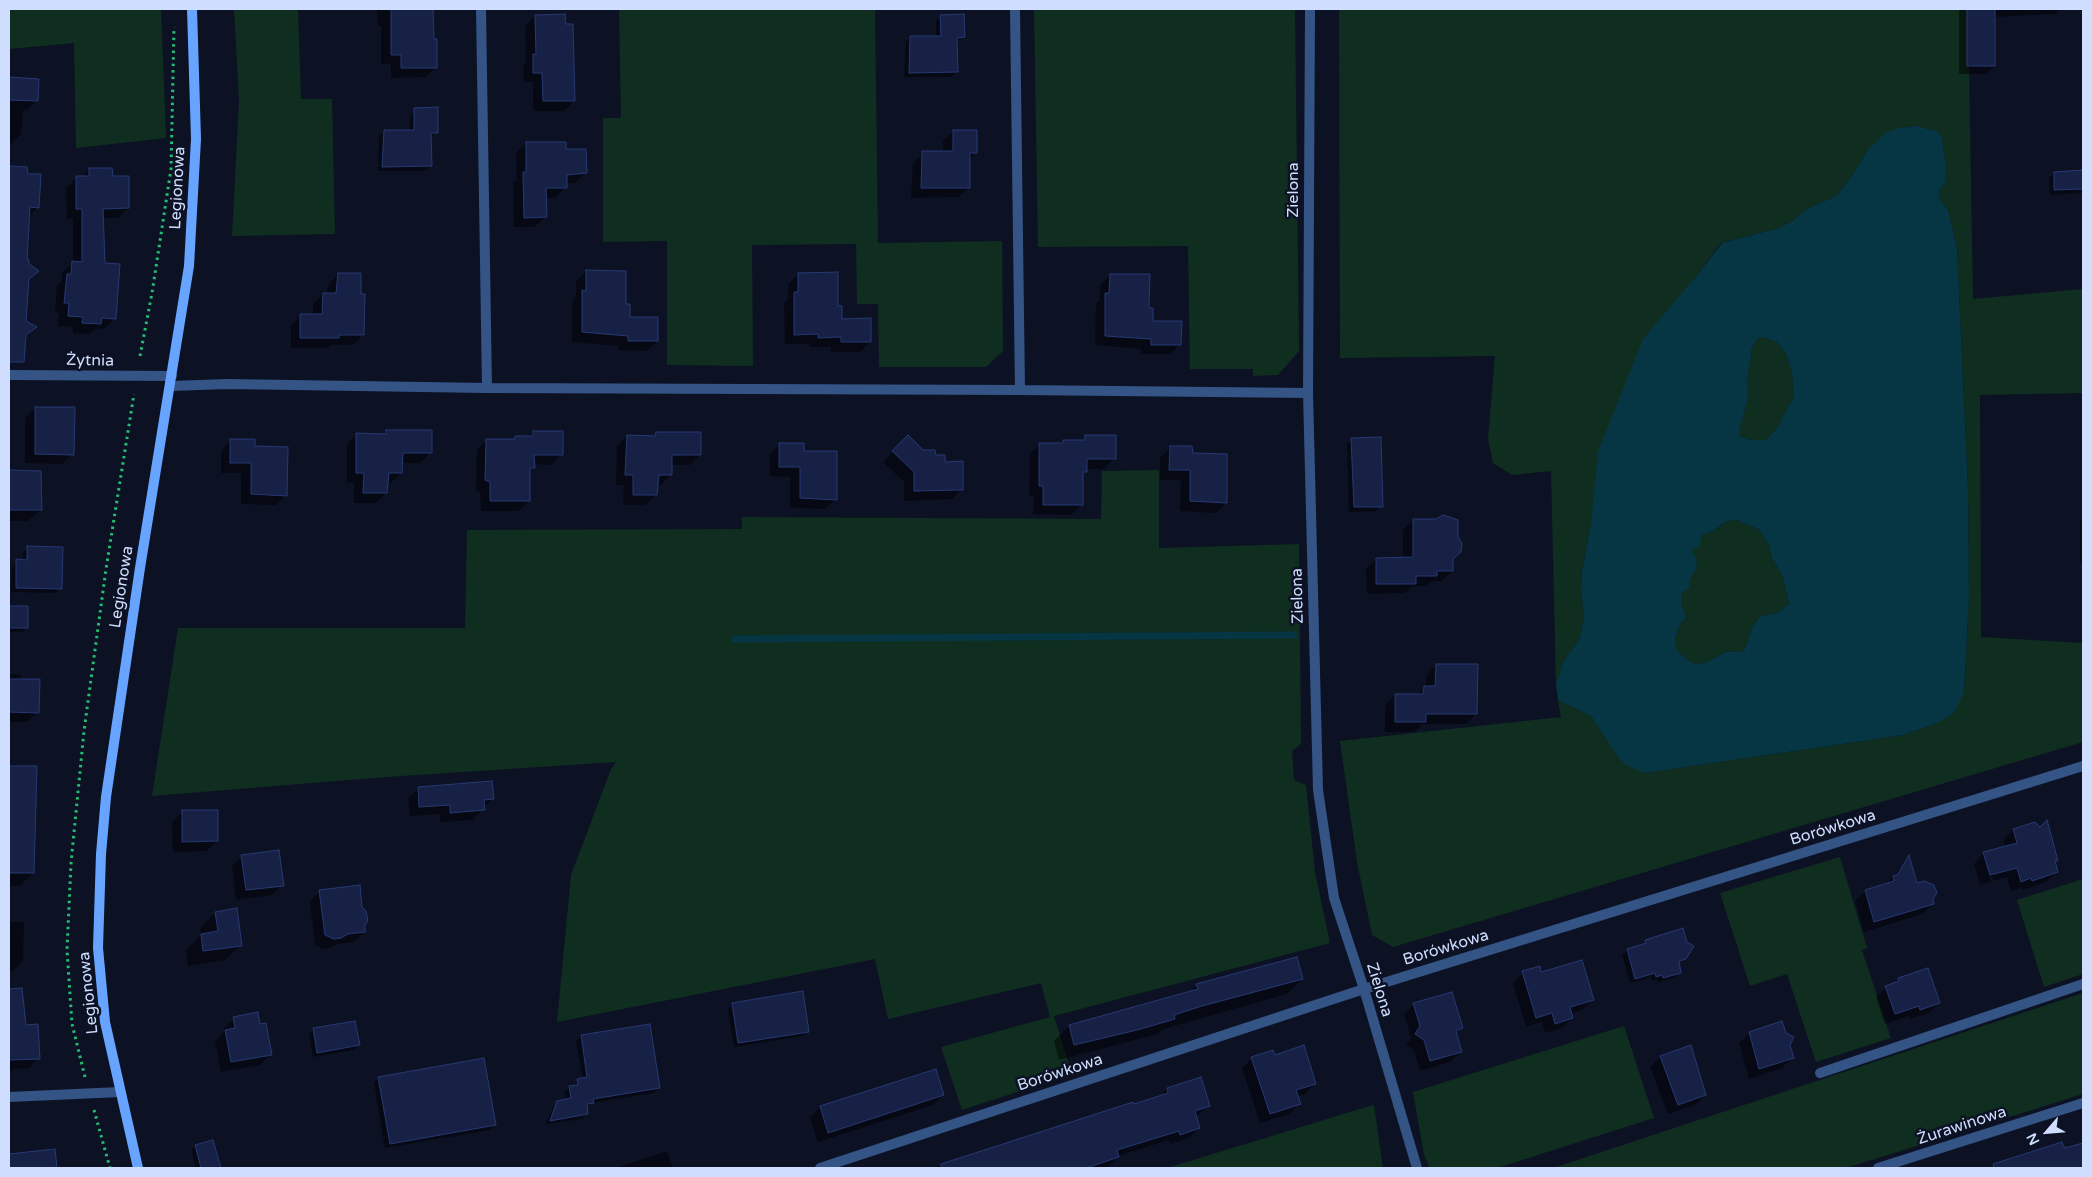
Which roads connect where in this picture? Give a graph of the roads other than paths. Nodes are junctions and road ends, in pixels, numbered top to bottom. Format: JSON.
{"nodes":[{"id":1,"x":192,"y":9,"type":"edge"},
{"id":2,"x":481,"y":9,"type":"edge"},
{"id":3,"x":1015,"y":9,"type":"edge"},
{"id":4,"x":1310,"y":9,"type":"edge"},
{"id":5,"x":9,"y":375,"type":"edge"},
{"id":6,"x":171,"y":381,"type":"junction"},
{"id":7,"x":487,"y":388,"type":"junction"},
{"id":8,"x":1020,"y":390,"type":"junction"},
{"id":9,"x":1308,"y":393,"type":"junction"},
{"id":10,"x":2083,"y":766,"type":"edge"},
{"id":11,"x":2083,"y":984,"type":"edge"},
{"id":12,"x":1364,"y":989,"type":"junction"},
{"id":13,"x":1820,"y":1073,"type":"dead end"},
{"id":14,"x":120,"y":1092,"type":"junction"},
{"id":15,"x":9,"y":1097,"type":"edge"},
{"id":16,"x":2083,"y":1104,"type":"edge"},
{"id":17,"x":138,"y":1168,"type":"edge"},
{"id":18,"x":820,"y":1168,"type":"edge"},
{"id":19,"x":1417,"y":1168,"type":"edge"},
{"id":20,"x":1878,"y":1168,"type":"edge"}],
"edges":[{"from":1,"to":6,"type":"main road","name":"Legionowa"},
{"from":2,"to":7,"type":"street"},
{"from":3,"to":8,"type":"street"},
{"from":4,"to":9,"type":"street","name":"Zielona"},
{"from":5,"to":6,"type":"street","name":"Żytnia"},
{"from":6,"to":7,"type":"street","name":"Żytnia"},
{"from":6,"to":14,"type":"main road","name":"Legionowa"},
{"from":7,"to":8,"type":"street","name":"Żytnia"},
{"from":8,"to":9,"type":"street","name":"Żytnia"},
{"from":9,"to":12,"type":"street","name":"Zielona"},
{"from":10,"to":12,"type":"street","name":"Borówkowa"},
{"from":11,"to":13,"type":"street"},
{"from":12,"to":18,"type":"street","name":"Borówkowa"},
{"from":12,"to":19,"type":"street","name":"Zielona"},
{"from":14,"to":15,"type":"street"},
{"from":14,"to":17,"type":"main road","name":"Legionowa"},
{"from":16,"to":20,"type":"street","name":"Żurawinowa"}]}
